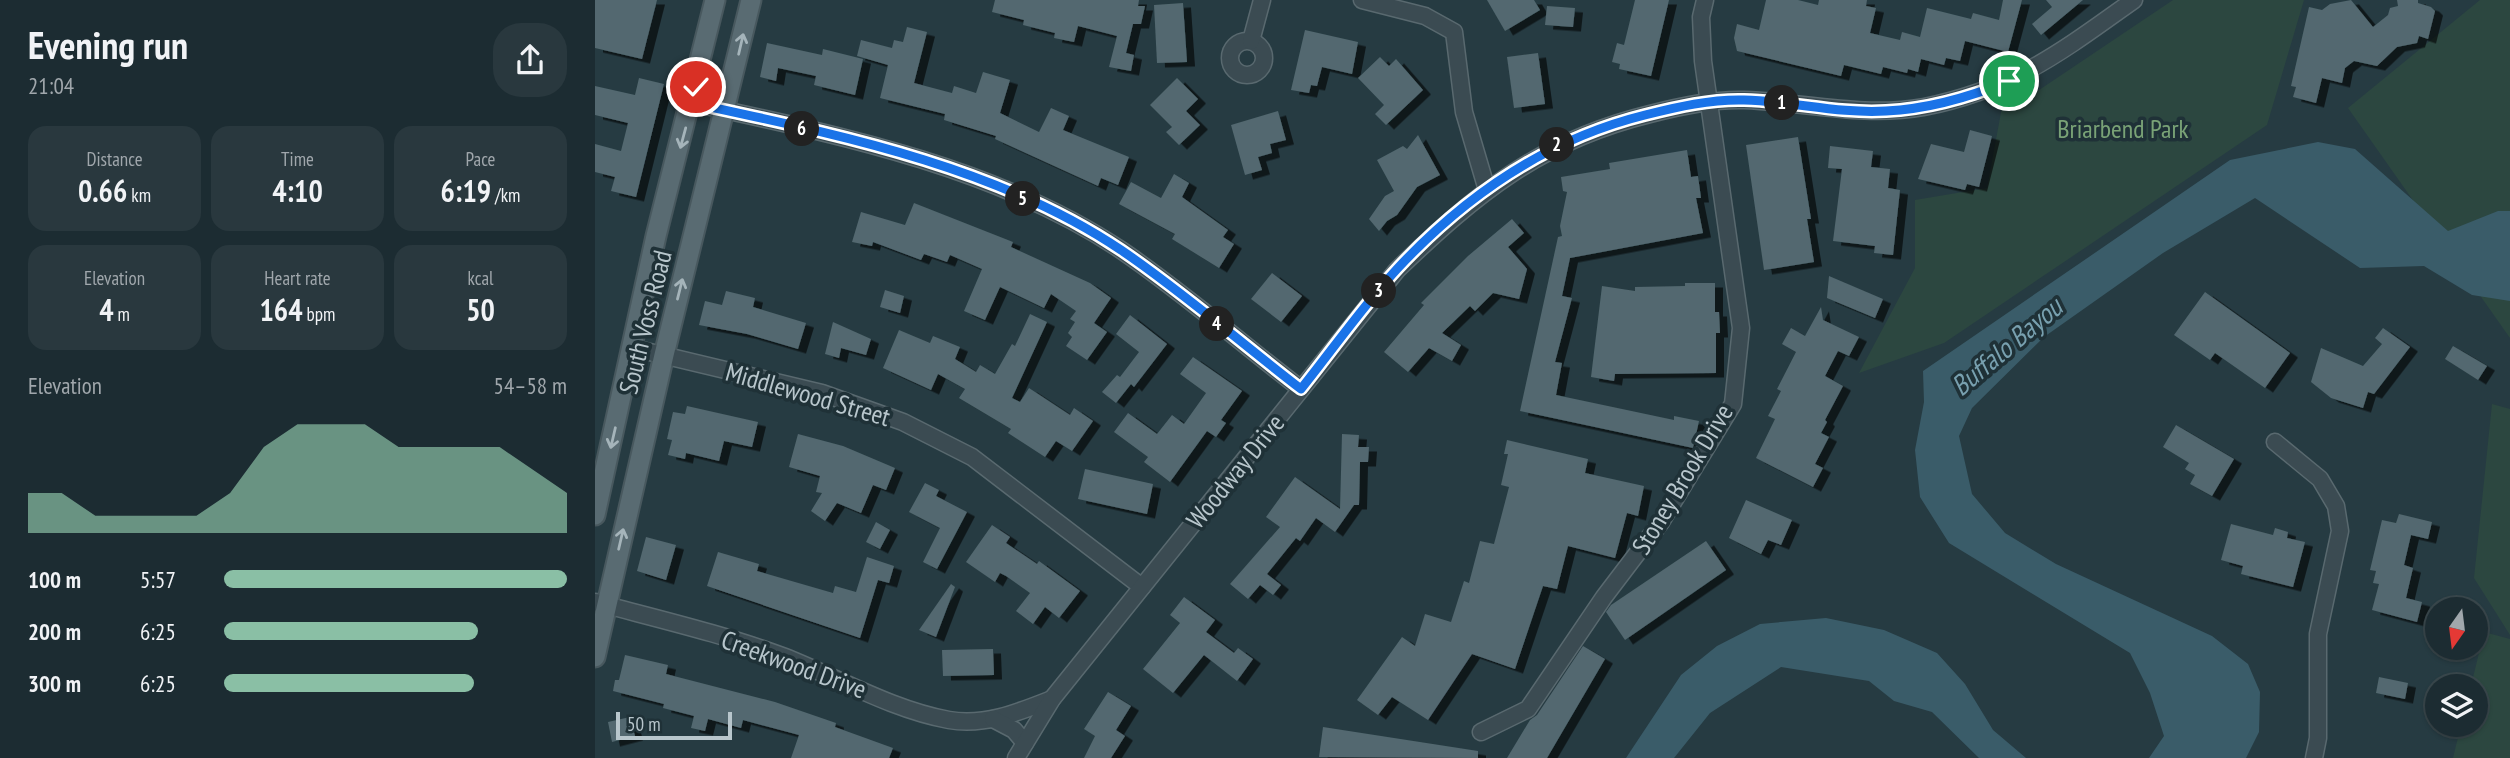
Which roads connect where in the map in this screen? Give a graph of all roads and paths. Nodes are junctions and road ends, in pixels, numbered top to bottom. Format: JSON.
{"nodes":[{"id":1,"x":715,"y":0,"type":"edge"},
{"id":2,"x":751,"y":0,"type":"edge"},
{"id":3,"x":1262,"y":0,"type":"edge"},
{"id":4,"x":1362,"y":0,"type":"edge"},
{"id":5,"x":1705,"y":0,"type":"edge"},
{"id":6,"x":2134,"y":0,"type":"edge"},
{"id":7,"x":1251,"y":41,"type":"dead end"},
{"id":8,"x":692,"y":103,"type":"junction"},
{"id":9,"x":1709,"y":103,"type":"junction"},
{"id":10,"x":725,"y":110,"type":"junction"},
{"id":11,"x":1487,"y":190,"type":"junction"},
{"id":12,"x":633,"y":348,"type":"junction"},
{"id":13,"x":664,"y":355,"type":"junction"},
{"id":14,"x":1301,"y":389,"type":"junction"},
{"id":15,"x":2275,"y":442,"type":"dead end"},
{"id":16,"x":595,"y":515,"type":"edge"},
{"id":17,"x":1142,"y":587,"type":"junction"},
{"id":18,"x":600,"y":604,"type":"edge"},
{"id":19,"x":595,"y":657,"type":"edge"},
{"id":20,"x":1052,"y":699,"type":"junction"},
{"id":21,"x":993,"y":719,"type":"junction"},
{"id":22,"x":1481,"y":732,"type":"dead end"},
{"id":23,"x":1025,"y":743,"type":"junction"},
{"id":24,"x":1016,"y":758,"type":"edge"},
{"id":25,"x":2313,"y":758,"type":"edge"}],
"edges":[{"from":1,"to":8,"type":"main road","name":"South Voss Road"},
{"from":10,"to":2,"type":"main road","name":"South Voss Road","one_way":true},
{"from":3,"to":7,"type":"street"},
{"from":4,"to":11,"type":"street"},
{"from":5,"to":9,"type":"street","name":"Stoney Brook Drive"},
{"from":6,"to":9,"type":"street","name":"Woodway Drive"},
{"from":8,"to":10,"type":"street"},
{"from":8,"to":12,"type":"main road","name":"South Voss Road","one_way":true},
{"from":9,"to":11,"type":"street","name":"Woodway Drive"},
{"from":9,"to":22,"type":"street","name":"Stoney Brook Drive"},
{"from":13,"to":10,"type":"main road","name":"South Voss Road","one_way":true},
{"from":10,"to":14,"type":"street"},
{"from":11,"to":14,"type":"street","name":"Woodway Drive"},
{"from":12,"to":13,"type":"street","name":"Middlewood Street"},
{"from":12,"to":16,"type":"main road","name":"South Voss Road","one_way":true},
{"from":13,"to":17,"type":"street","name":"Middlewood Street"},
{"from":18,"to":13,"type":"main road","name":"South Voss Road","one_way":true},
{"from":14,"to":17,"type":"street","name":"Woodway Drive"},
{"from":15,"to":25,"type":"street"},
{"from":17,"to":20,"type":"street","name":"Woodway Drive"},
{"from":18,"to":19,"type":"main road","name":"South Voss Road"},
{"from":18,"to":21,"type":"street","name":"Creekwood Drive"},
{"from":20,"to":21,"type":"street","name":"Creekwood Drive"},
{"from":20,"to":23,"type":"street","name":"Woodway Drive"},
{"from":21,"to":23,"type":"street"},
{"from":23,"to":24,"type":"street","name":"Woodway Drive"}]}
